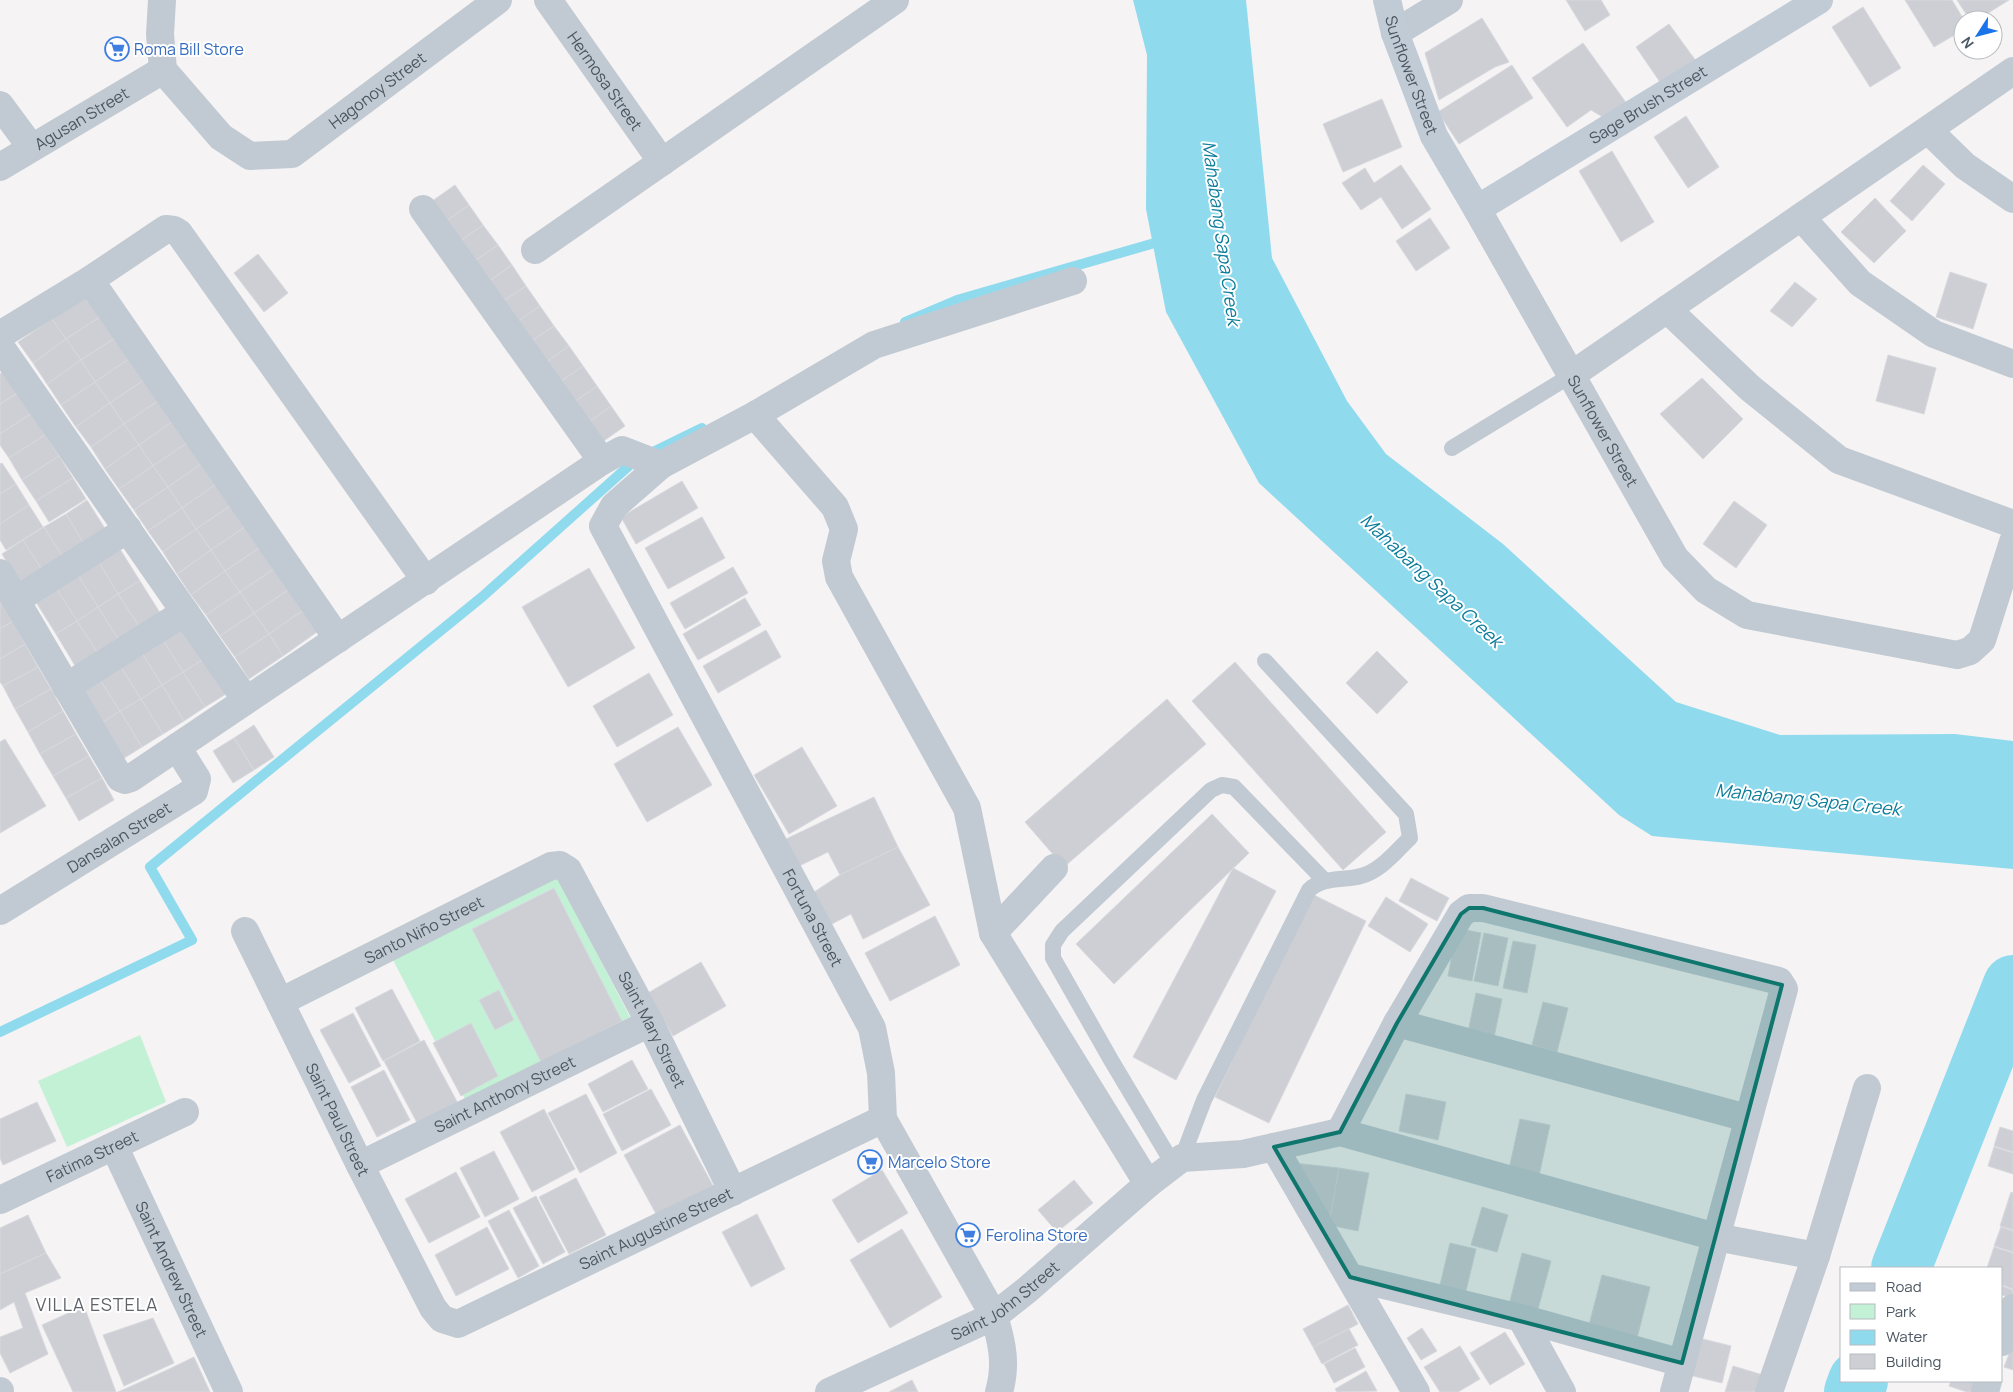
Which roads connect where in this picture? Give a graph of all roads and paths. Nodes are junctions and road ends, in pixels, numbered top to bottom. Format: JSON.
{"nodes":[{"id":1,"x":162,"y":0,"type":"edge"},
{"id":2,"x":498,"y":0,"type":"edge"},
{"id":3,"x":548,"y":0,"type":"edge"},
{"id":4,"x":895,"y":0,"type":"edge"},
{"id":5,"x":1387,"y":0,"type":"edge"},
{"id":6,"x":1449,"y":0,"type":"edge"},
{"id":7,"x":1819,"y":0,"type":"edge"},
{"id":8,"x":1395,"y":33,"type":"junction"},
{"id":9,"x":163,"y":70,"type":"junction"},
{"id":10,"x":2013,"y":72,"type":"edge"},
{"id":11,"x":0,"y":105,"type":"edge"},
{"id":12,"x":1928,"y":130,"type":"junction"},
{"id":13,"x":31,"y":147,"type":"junction"},
{"id":14,"x":662,"y":162,"type":"junction"},
{"id":15,"x":0,"y":167,"type":"edge"},
{"id":16,"x":2013,"y":199,"type":"edge"},
{"id":17,"x":423,"y":209,"type":"dead end"},
{"id":18,"x":1477,"y":209,"type":"junction"},
{"id":19,"x":1801,"y":217,"type":"junction"},
{"id":20,"x":535,"y":250,"type":"dead end"},
{"id":21,"x":90,"y":280,"type":"junction"},
{"id":22,"x":1073,"y":281,"type":"dead end"},
{"id":23,"x":1667,"y":309,"type":"junction"},
{"id":24,"x":0,"y":335,"type":"edge"},
{"id":25,"x":0,"y":346,"type":"edge"},
{"id":26,"x":2013,"y":364,"type":"edge"},
{"id":27,"x":1570,"y":376,"type":"junction"},
{"id":28,"x":755,"y":415,"type":"junction"},
{"id":29,"x":1452,"y":448,"type":"dead end"},
{"id":30,"x":602,"y":461,"type":"junction"},
{"id":31,"x":661,"y":465,"type":"junction"},
{"id":32,"x":2013,"y":524,"type":"edge"},
{"id":33,"x":128,"y":529,"type":"junction"},
{"id":34,"x":2013,"y":542,"type":"edge"},
{"id":35,"x":0,"y":573,"type":"edge"},
{"id":36,"x":426,"y":581,"type":"junction"},
{"id":37,"x":16,"y":600,"type":"junction"},
{"id":38,"x":185,"y":612,"type":"junction"},
{"id":39,"x":338,"y":639,"type":"junction"},
{"id":40,"x":1265,"y":660,"type":"dead end"},
{"id":41,"x":66,"y":687,"type":"junction"},
{"id":42,"x":246,"y":700,"type":"junction"},
{"id":43,"x":177,"y":746,"type":"junction"},
{"id":44,"x":1054,"y":868,"type":"dead end"},
{"id":45,"x":568,"y":870,"type":"joint"},
{"id":46,"x":1325,"y":881,"type":"junction"},
{"id":47,"x":0,"y":911,"type":"edge"},
{"id":48,"x":245,"y":931,"type":"dead end"},
{"id":49,"x":993,"y":933,"type":"junction"},
{"id":50,"x":280,"y":1002,"type":"junction"},
{"id":51,"x":650,"y":1023,"type":"junction"},
{"id":52,"x":1397,"y":1023,"type":"junction"},
{"id":53,"x":1867,"y":1088,"type":"dead end"},
{"id":54,"x":185,"y":1112,"type":"dead end"},
{"id":55,"x":1748,"y":1118,"type":"junction"},
{"id":56,"x":883,"y":1119,"type":"junction"},
{"id":57,"x":1340,"y":1132,"type":"junction"},
{"id":58,"x":114,"y":1146,"type":"junction"},
{"id":59,"x":1274,"y":1148,"type":"junction"},
{"id":60,"x":1178,"y":1161,"type":"junction"},
{"id":61,"x":360,"y":1165,"type":"junction"},
{"id":62,"x":1148,"y":1184,"type":"junction"},
{"id":63,"x":733,"y":1192,"type":"junction"},
{"id":64,"x":0,"y":1200,"type":"edge"},
{"id":65,"x":1716,"y":1236,"type":"junction"},
{"id":66,"x":1816,"y":1256,"type":"junction"},
{"id":67,"x":1350,"y":1277,"type":"junction"},
{"id":68,"x":433,"y":1308,"type":"joint"},
{"id":69,"x":994,"y":1316,"type":"junction"},
{"id":70,"x":1521,"y":1318,"type":"junction"},
{"id":71,"x":1682,"y":1363,"type":"junction"},
{"id":72,"x":229,"y":1392,"type":"edge"},
{"id":73,"x":829,"y":1392,"type":"edge"},
{"id":74,"x":999,"y":1392,"type":"edge"},
{"id":75,"x":1416,"y":1392,"type":"edge"},
{"id":76,"x":1562,"y":1392,"type":"edge"},
{"id":77,"x":1674,"y":1392,"type":"edge"},
{"id":78,"x":1769,"y":1392,"type":"edge"}],
"edges":[{"from":1,"to":9,"type":"street"},
{"from":2,"to":9,"type":"street","name":"Hagonoy Street"},
{"from":3,"to":14,"type":"street","name":"Hermosa Street"},
{"from":4,"to":14,"type":"street"},
{"from":5,"to":8,"type":"street","name":"Sunflower Street"},
{"from":6,"to":8,"type":"street"},
{"from":7,"to":18,"type":"street","name":"Sage Brush Street"},
{"from":8,"to":18,"type":"street","name":"Sunflower Street"},
{"from":9,"to":13,"type":"street","name":"Agusan Street"},
{"from":10,"to":12,"type":"street"},
{"from":11,"to":13,"type":"street"},
{"from":12,"to":16,"type":"street"},
{"from":12,"to":19,"type":"street"},
{"from":13,"to":15,"type":"street","name":"Agusan Street"},
{"from":14,"to":20,"type":"street"},
{"from":17,"to":30,"type":"street"},
{"from":18,"to":27,"type":"street","name":"Sunflower Street"},
{"from":19,"to":23,"type":"street"},
{"from":19,"to":26,"type":"street"},
{"from":21,"to":24,"type":"street"},
{"from":21,"to":36,"type":"street"},
{"from":21,"to":39,"type":"street"},
{"from":22,"to":28,"type":"street"},
{"from":23,"to":27,"type":"street"},
{"from":23,"to":32,"type":"street"},
{"from":25,"to":33,"type":"street"},
{"from":27,"to":29,"type":"lane"},
{"from":27,"to":34,"type":"street","name":"Sunflower Street"},
{"from":28,"to":31,"type":"street"},
{"from":28,"to":49,"type":"street"},
{"from":30,"to":31,"type":"street"},
{"from":30,"to":36,"type":"street"},
{"from":31,"to":56,"type":"street","name":"Fortuna Street"},
{"from":33,"to":37,"type":"street"},
{"from":33,"to":38,"type":"street"},
{"from":35,"to":37,"type":"street"},
{"from":36,"to":39,"type":"street"},
{"from":37,"to":41,"type":"street"},
{"from":38,"to":41,"type":"street"},
{"from":38,"to":42,"type":"street"},
{"from":39,"to":42,"type":"street"},
{"from":40,"to":46,"type":"lane"},
{"from":41,"to":43,"type":"street"},
{"from":42,"to":43,"type":"street"},
{"from":43,"to":47,"type":"street","name":"Dansalan Street"},
{"from":44,"to":49,"type":"street"},
{"from":45,"to":50,"type":"street","name":"Santo Niño Street"},
{"from":45,"to":51,"type":"street","name":"Saint Mary Street"},
{"from":46,"to":60,"type":"lane"},
{"from":46,"to":60,"type":"lane"},
{"from":48,"to":50,"type":"street","name":"Saint Paul Street"},
{"from":49,"to":62,"type":"street"},
{"from":50,"to":61,"type":"street","name":"Saint Paul Street"},
{"from":51,"to":61,"type":"street","name":"Saint Anthony Street"},
{"from":51,"to":63,"type":"street","name":"Saint Mary Street"},
{"from":52,"to":55,"type":"street"},
{"from":52,"to":55,"type":"street"},
{"from":52,"to":57,"type":"street"},
{"from":53,"to":66,"type":"street"},
{"from":54,"to":58,"type":"street","name":"Fatima Street"},
{"from":55,"to":65,"type":"street"},
{"from":56,"to":63,"type":"street","name":"Saint Augustine Street"},
{"from":56,"to":69,"type":"street","name":"Fortuna Street"},
{"from":57,"to":59,"type":"street"},
{"from":57,"to":65,"type":"street"},
{"from":58,"to":64,"type":"street","name":"Fatima Street"},
{"from":58,"to":72,"type":"street","name":"Saint Andrew Street"},
{"from":59,"to":60,"type":"street"},
{"from":59,"to":67,"type":"street"},
{"from":60,"to":62,"type":"street","name":"Saint John Street"},
{"from":61,"to":68,"type":"street","name":"Saint Paul Street"},
{"from":62,"to":69,"type":"street","name":"Saint John Street"},
{"from":63,"to":68,"type":"street","name":"Saint Augustine Street"},
{"from":65,"to":66,"type":"street"},
{"from":65,"to":71,"type":"street"},
{"from":66,"to":78,"type":"street"},
{"from":67,"to":70,"type":"street"},
{"from":67,"to":75,"type":"street"},
{"from":69,"to":73,"type":"street","name":"Saint John Street"},
{"from":69,"to":74,"type":"street","name":"Fortuna Street"},
{"from":70,"to":71,"type":"street"},
{"from":70,"to":76,"type":"street"},
{"from":71,"to":77,"type":"street"}]}
